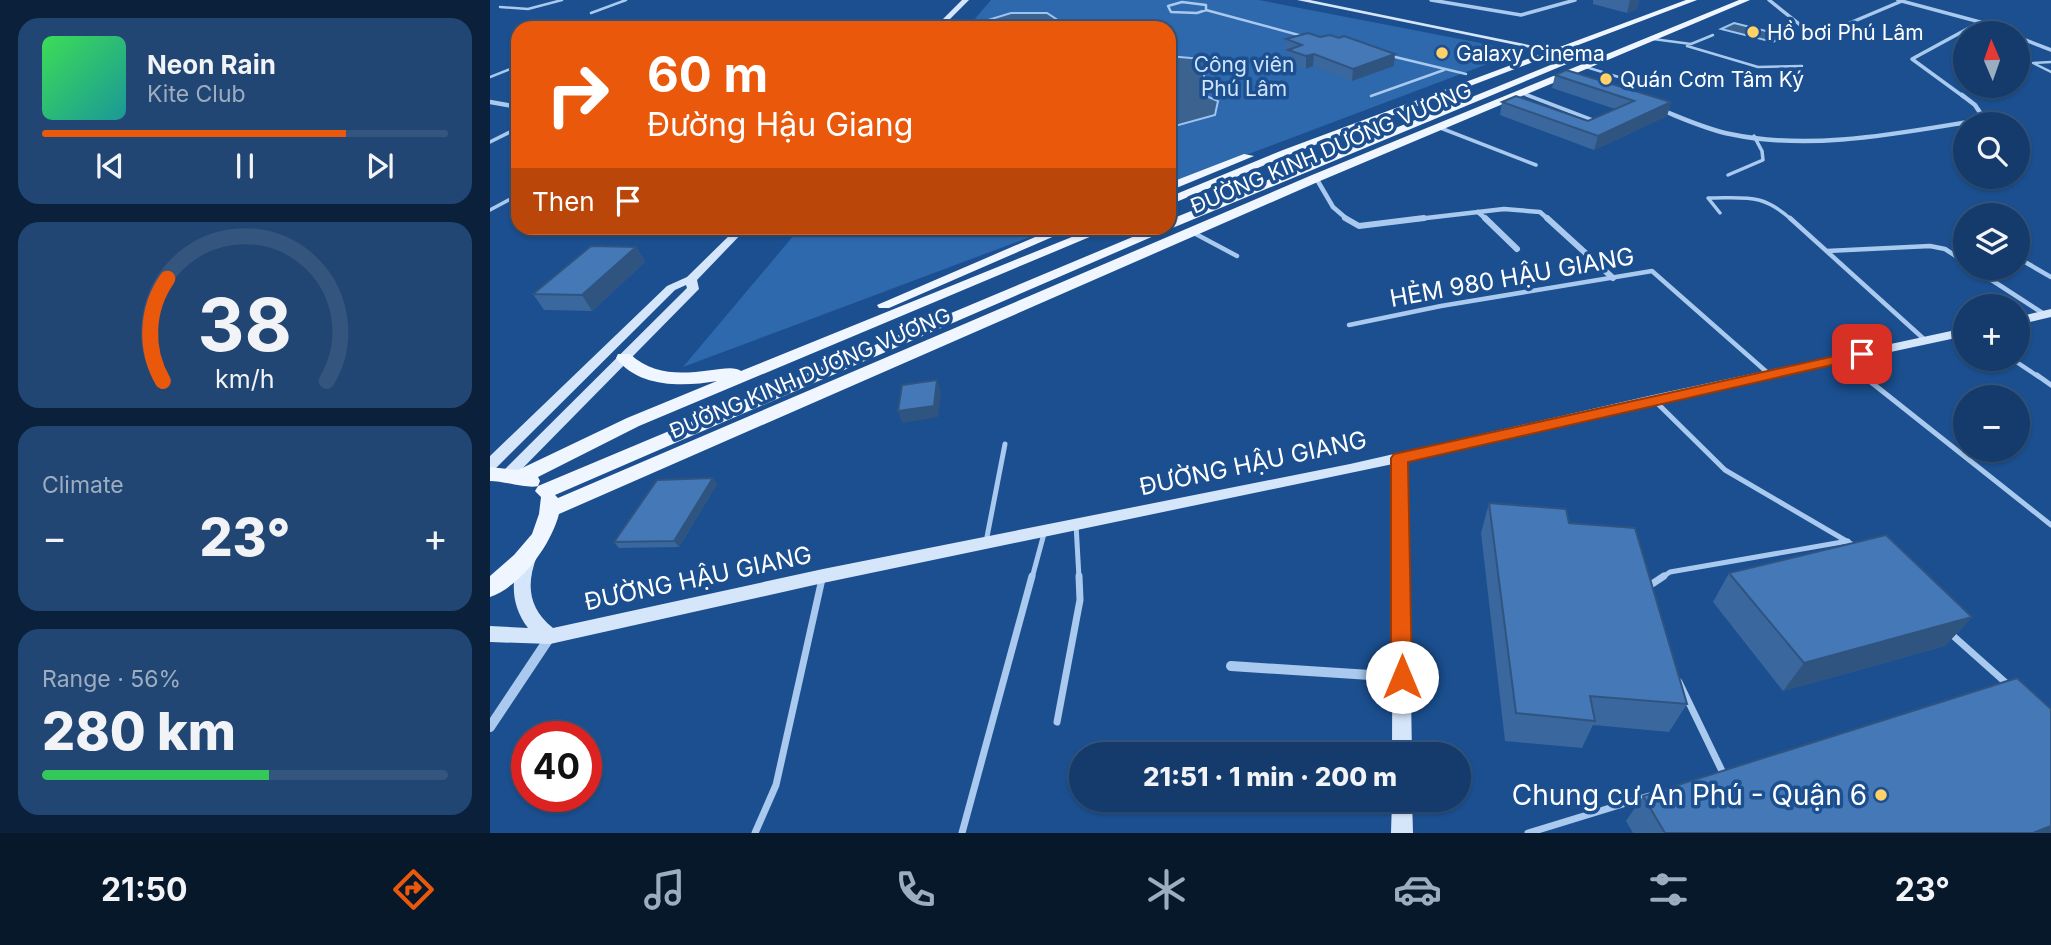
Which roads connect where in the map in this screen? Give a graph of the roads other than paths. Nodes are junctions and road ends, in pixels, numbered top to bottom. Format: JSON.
{"nodes":[{"id":1,"x":562,"y":0,"type":"edge"},
{"id":2,"x":626,"y":0,"type":"edge"},
{"id":3,"x":966,"y":0,"type":"edge"},
{"id":4,"x":1175,"y":0,"type":"edge"},
{"id":5,"x":1300,"y":0,"type":"edge"},
{"id":6,"x":1431,"y":0,"type":"edge"},
{"id":7,"x":1575,"y":0,"type":"edge"},
{"id":8,"x":1676,"y":0,"type":"edge"},
{"id":9,"x":1693,"y":0,"type":"edge"},
{"id":10,"x":1722,"y":0,"type":"edge"},
{"id":11,"x":1746,"y":0,"type":"edge"},
{"id":12,"x":1769,"y":0,"type":"edge"},
{"id":13,"x":1924,"y":0,"type":"edge"},
{"id":14,"x":1901,"y":1,"type":"edge"},
{"id":15,"x":1180,"y":2,"type":"junction"},
{"id":16,"x":1916,"y":4,"type":"junction"},
{"id":17,"x":500,"y":7,"type":"dead end"},
{"id":18,"x":1206,"y":10,"type":"junction"},
{"id":19,"x":591,"y":13,"type":"dead end"},
{"id":20,"x":944,"y":21,"type":"edge"},
{"id":21,"x":1976,"y":21,"type":"edge"},
{"id":22,"x":1845,"y":25,"type":"dead end"},
{"id":23,"x":1713,"y":35,"type":"dead end"},
{"id":24,"x":1813,"y":35,"type":"dead end"},
{"id":25,"x":1953,"y":37,"type":"edge"},
{"id":26,"x":1316,"y":39,"type":"edge"},
{"id":27,"x":1653,"y":39,"type":"junction"},
{"id":28,"x":2030,"y":42,"type":"edge"},
{"id":29,"x":1687,"y":46,"type":"junction"},
{"id":30,"x":1540,"y":48,"type":"junction"},
{"id":31,"x":2051,"y":50,"type":"edge"},
{"id":32,"x":1557,"y":51,"type":"junction"},
{"id":33,"x":1381,"y":54,"type":"edge"},
{"id":34,"x":2051,"y":62,"type":"edge"},
{"id":35,"x":1802,"y":66,"type":"dead end"},
{"id":36,"x":1586,"y":67,"type":"junction"},
{"id":37,"x":511,"y":69,"type":"edge"},
{"id":38,"x":1446,"y":69,"type":"junction"},
{"id":39,"x":2051,"y":72,"type":"edge"},
{"id":40,"x":1466,"y":74,"type":"junction"},
{"id":41,"x":490,"y":77,"type":"edge"},
{"id":42,"x":1625,"y":79,"type":"dead end"},
{"id":43,"x":1482,"y":80,"type":"junction"},
{"id":44,"x":1504,"y":87,"type":"junction"},
{"id":45,"x":1953,"y":89,"type":"edge"},
{"id":46,"x":1521,"y":93,"type":"junction"},
{"id":47,"x":1371,"y":96,"type":"dead end"},
{"id":48,"x":1966,"y":98,"type":"edge"},
{"id":49,"x":490,"y":102,"type":"edge"},
{"id":50,"x":511,"y":106,"type":"edge"},
{"id":51,"x":1654,"y":108,"type":"edge"},
{"id":52,"x":1598,"y":122,"type":"edge"},
{"id":53,"x":1438,"y":127,"type":"junction"},
{"id":54,"x":511,"y":132,"type":"edge"},
{"id":55,"x":1754,"y":136,"type":"junction"},
{"id":56,"x":490,"y":142,"type":"edge"},
{"id":57,"x":1536,"y":165,"type":"dead end"},
{"id":58,"x":1728,"y":175,"type":"dead end"},
{"id":59,"x":1315,"y":178,"type":"junction"},
{"id":60,"x":1176,"y":184,"type":"edge"},
{"id":61,"x":1176,"y":198,"type":"edge"},
{"id":62,"x":511,"y":199,"type":"edge"},
{"id":63,"x":490,"y":210,"type":"edge"},
{"id":64,"x":1478,"y":212,"type":"junction"},
{"id":65,"x":1720,"y":214,"type":"dead end"},
{"id":66,"x":1176,"y":222,"type":"edge"},
{"id":67,"x":1192,"y":232,"type":"junction"},
{"id":68,"x":735,"y":235,"type":"edge"},
{"id":69,"x":1050,"y":235,"type":"edge"},
{"id":70,"x":1087,"y":235,"type":"edge"},
{"id":71,"x":1148,"y":235,"type":"edge"},
{"id":72,"x":1517,"y":249,"type":"dead end"},
{"id":73,"x":1828,"y":251,"type":"junction"},
{"id":74,"x":1953,"y":255,"type":"edge"},
{"id":75,"x":1237,"y":256,"type":"dead end"},
{"id":76,"x":2030,"y":265,"type":"edge"},
{"id":77,"x":2051,"y":277,"type":"edge"},
{"id":78,"x":1613,"y":278,"type":"junction"},
{"id":79,"x":691,"y":279,"type":"junction"},
{"id":80,"x":1993,"y":280,"type":"edge"},
{"id":81,"x":2048,"y":314,"type":"edge"},
{"id":82,"x":2030,"y":318,"type":"edge"},
{"id":83,"x":1349,"y":325,"type":"dead end"},
{"id":84,"x":1953,"y":334,"type":"edge"},
{"id":85,"x":1925,"y":340,"type":"junction"},
{"id":86,"x":803,"y":352,"type":"junction"},
{"id":87,"x":624,"y":358,"type":"junction"},
{"id":88,"x":1841,"y":359,"type":"junction"},
{"id":89,"x":2030,"y":371,"type":"edge"},
{"id":90,"x":1769,"y":374,"type":"junction"},
{"id":91,"x":2051,"y":385,"type":"edge"},
{"id":92,"x":1653,"y":399,"type":"junction"},
{"id":93,"x":1005,"y":444,"type":"dead end"},
{"id":94,"x":1400,"y":458,"type":"junction"},
{"id":95,"x":490,"y":465,"type":"edge"},
{"id":96,"x":507,"y":475,"type":"edge"},
{"id":97,"x":547,"y":501,"type":"junction"},
{"id":98,"x":1076,"y":524,"type":"junction"},
{"id":99,"x":2051,"y":525,"type":"edge"},
{"id":100,"x":1045,"y":530,"type":"junction"},
{"id":101,"x":1848,"y":541,"type":"junction"},
{"id":102,"x":985,"y":542,"type":"junction"},
{"id":103,"x":534,"y":547,"type":"junction"},
{"id":104,"x":1858,"y":550,"type":"edge"},
{"id":105,"x":823,"y":576,"type":"junction"},
{"id":106,"x":490,"y":587,"type":"edge"},
{"id":107,"x":1645,"y":589,"type":"edge"},
{"id":108,"x":1946,"y":629,"type":"edge"},
{"id":109,"x":490,"y":634,"type":"edge"},
{"id":110,"x":550,"y":636,"type":"junction"},
{"id":111,"x":1231,"y":666,"type":"dead end"},
{"id":112,"x":1677,"y":676,"type":"edge"},
{"id":113,"x":1402,"y":677,"type":"junction"},
{"id":114,"x":1993,"y":686,"type":"edge"},
{"id":115,"x":1057,"y":722,"type":"dead end"},
{"id":116,"x":490,"y":727,"type":"edge"},
{"id":117,"x":1402,"y":742,"type":"edge"},
{"id":118,"x":1736,"y":769,"type":"edge"},
{"id":119,"x":1723,"y":773,"type":"junction"},
{"id":120,"x":1710,"y":777,"type":"edge"},
{"id":121,"x":1658,"y":793,"type":"edge"},
{"id":122,"x":1402,"y":812,"type":"edge"},
{"id":123,"x":755,"y":833,"type":"edge"},
{"id":124,"x":962,"y":833,"type":"edge"},
{"id":125,"x":1402,"y":833,"type":"edge"},
{"id":126,"x":1528,"y":833,"type":"edge"}],
"edges":[{"from":1,"to":17,"type":"lane"},
{"from":2,"to":19,"type":"lane"},
{"from":3,"to":20,"type":"main road"},
{"from":4,"to":15,"type":"lane"},
{"from":5,"to":30,"type":"main road"},
{"from":6,"to":7,"type":"street"},
{"from":8,"to":30,"type":"main road","name":"ĐƯỜNG KINH DƯƠNG VƯƠNG"},
{"from":9,"to":32,"type":"main road","name":"ĐƯỜNG KINH DƯƠNG VƯƠNG"},
{"from":10,"to":44,"type":"main road","name":"ĐƯỜNG KINH DƯƠNG VƯƠNG"},
{"from":11,"to":27,"type":"main road","name":"ĐƯỜNG KINH DƯƠNG VƯƠNG"},
{"from":12,"to":24,"type":"street"},
{"from":13,"to":16,"type":"street"},
{"from":14,"to":16,"type":"street"},
{"from":14,"to":22,"type":"street"},
{"from":15,"to":18,"type":"lane"},
{"from":15,"to":18,"type":"lane"},
{"from":16,"to":21,"type":"street"},
{"from":18,"to":26,"type":"lane"},
{"from":23,"to":29,"type":"lane"},
{"from":25,"to":45,"type":"street"},
{"from":27,"to":29,"type":"lane"},
{"from":27,"to":36,"type":"main road","name":"ĐƯỜNG KINH DƯƠNG VƯƠNG"},
{"from":28,"to":31,"type":"street"},
{"from":29,"to":35,"type":"lane"},
{"from":30,"to":32,"type":"main road"},
{"from":30,"to":40,"type":"main road","name":"ĐƯỜNG KINH DƯƠNG VƯƠNG"},
{"from":32,"to":43,"type":"main road","name":"ĐƯỜNG KINH DƯƠNG VƯƠNG"},
{"from":33,"to":38,"type":"lane"},
{"from":34,"to":39,"type":"lane"},
{"from":36,"to":42,"type":"lane"},
{"from":36,"to":46,"type":"main road","name":"ĐƯỜNG KINH DƯƠNG VƯƠNG"},
{"from":37,"to":41,"type":"lane"},
{"from":38,"to":40,"type":"lane"},
{"from":38,"to":47,"type":"lane"},
{"from":40,"to":43,"type":"main road"},
{"from":40,"to":60,"type":"main road","name":"ĐƯỜNG KINH DƯƠNG VƯƠNG"},
{"from":43,"to":44,"type":"main road"},
{"from":43,"to":61,"type":"main road","name":"ĐƯỜNG KINH DƯƠNG VƯƠNG"},
{"from":44,"to":46,"type":"main road"},
{"from":44,"to":66,"type":"main road","name":"ĐƯỜNG KINH DƯƠNG VƯƠNG"},
{"from":46,"to":52,"type":"lane"},
{"from":46,"to":53,"type":"main road","name":"ĐƯỜNG KINH DƯƠNG VƯƠNG"},
{"from":48,"to":55,"type":"street"},
{"from":49,"to":50,"type":"street"},
{"from":51,"to":55,"type":"street"},
{"from":53,"to":57,"type":"lane"},
{"from":53,"to":59,"type":"main road","name":"ĐƯỜNG KINH DƯƠNG VƯƠNG"},
{"from":54,"to":56,"type":"lane"},
{"from":55,"to":58,"type":"lane"},
{"from":59,"to":64,"type":"street"},
{"from":59,"to":67,"type":"main road","name":"ĐƯỜNG KINH DƯƠNG VƯƠNG"},
{"from":62,"to":63,"type":"lane"},
{"from":64,"to":72,"type":"street"},
{"from":64,"to":78,"type":"street"},
{"from":65,"to":73,"type":"lane"},
{"from":67,"to":75,"type":"lane"},
{"from":67,"to":97,"type":"main road","name":"ĐƯỜNG KINH DƯƠNG VƯƠNG"},
{"from":68,"to":79,"type":"main road"},
{"from":69,"to":86,"type":"main road","name":"ĐƯỜNG KINH DƯƠNG VƯƠNG"},
{"from":70,"to":86,"type":"main road","name":"ĐƯỜNG KINH DƯƠNG VƯƠNG"},
{"from":71,"to":97,"type":"main road","name":"ĐƯỜNG KINH DƯƠNG VƯƠNG"},
{"from":73,"to":74,"type":"lane"},
{"from":73,"to":85,"type":"lane"},
{"from":76,"to":77,"type":"lane"},
{"from":78,"to":83,"type":"lane","name":"HẺM 980 HẬU GIANG"},
{"from":78,"to":90,"type":"lane","name":"HẺM 980 HẬU GIANG"},
{"from":79,"to":87,"type":"main road"},
{"from":79,"to":95,"type":"main road"},
{"from":80,"to":81,"type":"lane"},
{"from":81,"to":82,"type":"main road"},
{"from":84,"to":85,"type":"main road","name":"ĐƯỜNG HẬU GIANG"},
{"from":85,"to":88,"type":"main road","name":"ĐƯỜNG HẬU GIANG"},
{"from":86,"to":87,"type":"main road"},
{"from":86,"to":96,"type":"main road","name":"ĐƯỜNG KINH DƯƠNG VƯƠNG"},
{"from":87,"to":96,"type":"main road"},
{"from":88,"to":90,"type":"main road","name":"ĐƯỜNG HẬU GIANG"},
{"from":88,"to":99,"type":"lane"},
{"from":89,"to":91,"type":"lane"},
{"from":90,"to":92,"type":"main road","name":"ĐƯỜNG HẬU GIANG"},
{"from":92,"to":94,"type":"main road","name":"ĐƯỜNG HẬU GIANG"},
{"from":92,"to":101,"type":"lane"},
{"from":93,"to":102,"type":"lane"},
{"from":94,"to":98,"type":"main road","name":"ĐƯỜNG HẬU GIANG"},
{"from":94,"to":113,"type":"main road"},
{"from":96,"to":97,"type":"main road"},
{"from":97,"to":103,"type":"main road"},
{"from":98,"to":100,"type":"main road","name":"ĐƯỜNG HẬU GIANG"},
{"from":98,"to":115,"type":"lane"},
{"from":100,"to":102,"type":"main road","name":"ĐƯỜNG HẬU GIANG"},
{"from":100,"to":124,"type":"lane"},
{"from":101,"to":104,"type":"lane"},
{"from":101,"to":107,"type":"lane"},
{"from":102,"to":105,"type":"main road","name":"ĐƯỜNG HẬU GIANG"},
{"from":103,"to":106,"type":"main road"},
{"from":103,"to":110,"type":"main road"},
{"from":105,"to":110,"type":"main road","name":"ĐƯỜNG HẬU GIANG"},
{"from":105,"to":123,"type":"lane"},
{"from":108,"to":114,"type":"lane"},
{"from":109,"to":110,"type":"main road","name":"ĐƯỜNG HẬU GIANG"},
{"from":110,"to":116,"type":"street"},
{"from":111,"to":113,"type":"street"},
{"from":112,"to":119,"type":"lane"},
{"from":113,"to":117,"type":"main road"},
{"from":118,"to":119,"type":"lane"},
{"from":119,"to":120,"type":"lane"},
{"from":121,"to":126,"type":"lane"},
{"from":122,"to":125,"type":"main road"}]}
